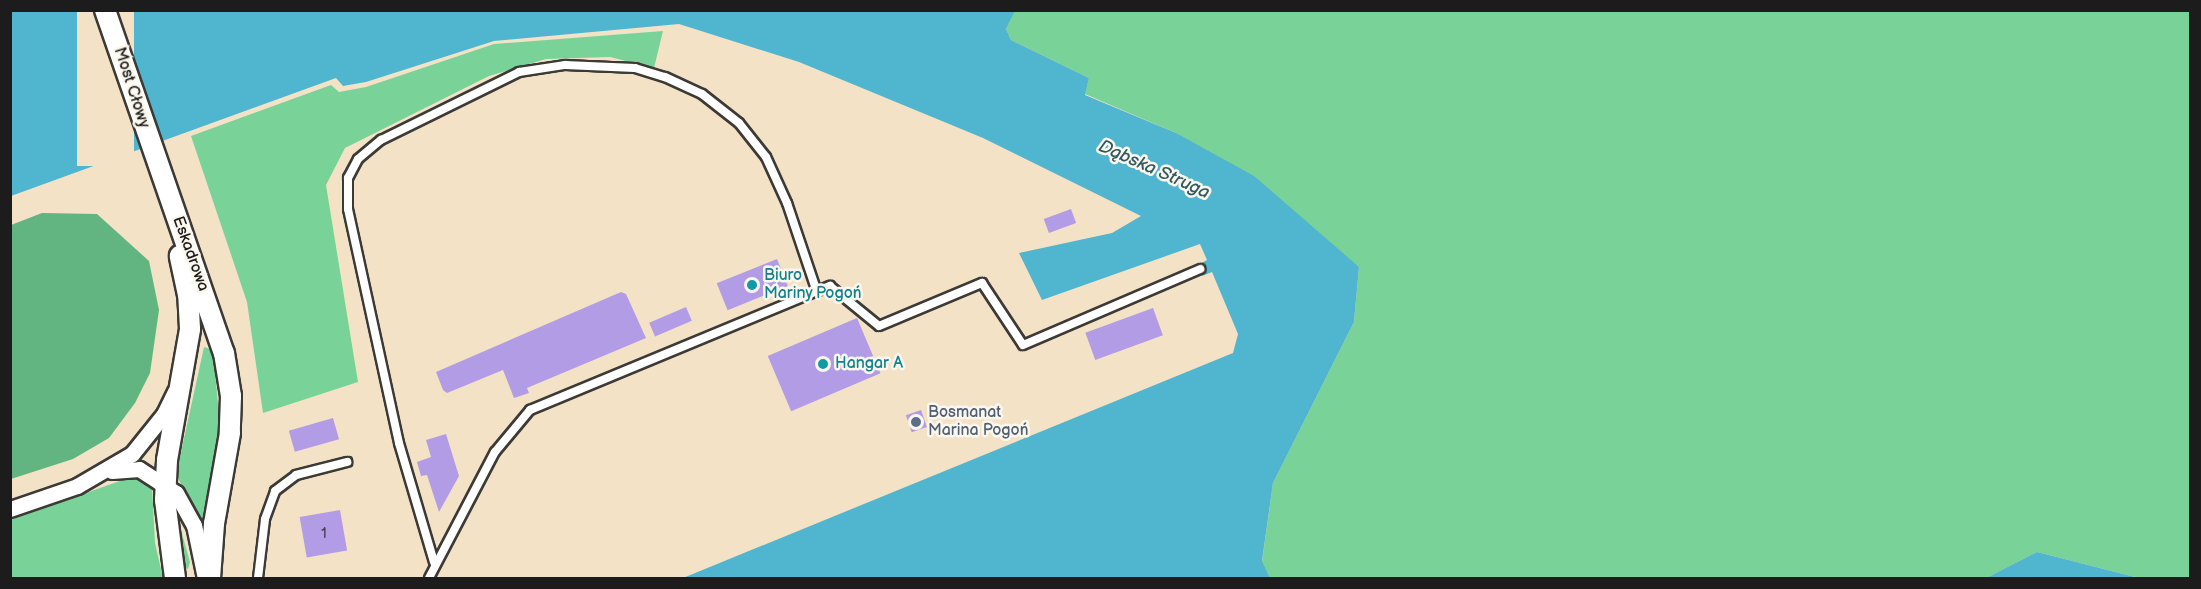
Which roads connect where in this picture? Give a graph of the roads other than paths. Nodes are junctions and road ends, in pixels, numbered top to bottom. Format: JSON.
{"nodes":[{"id":1,"x":105,"y":10,"type":"edge"},
{"id":2,"x":157,"y":166,"type":"junction"},
{"id":3,"x":1200,"y":269,"type":"dead end"},
{"id":4,"x":817,"y":292,"type":"junction"},
{"id":5,"x":186,"y":360,"type":"junction"},
{"id":6,"x":347,"y":462,"type":"dead end"},
{"id":7,"x":101,"y":474,"type":"junction"},
{"id":8,"x":166,"y":484,"type":"junction"},
{"id":9,"x":10,"y":509,"type":"edge"},
{"id":10,"x":434,"y":562,"type":"junction"},
{"id":11,"x":205,"y":577,"type":"edge"},
{"id":12,"x":175,"y":579,"type":"edge"},
{"id":13,"x":258,"y":579,"type":"edge"},
{"id":14,"x":429,"y":579,"type":"edge"}],
"edges":[{"from":1,"to":2,"type":"street","name":"Most Cłowy"},
{"from":2,"to":5,"type":"street","name":"Eskadrowa"},
{"from":2,"to":11,"type":"street","name":"Eskadrowa"},
{"from":3,"to":4,"type":"lane"},
{"from":4,"to":10,"type":"lane"},
{"from":4,"to":10,"type":"lane"},
{"from":5,"to":7,"type":"street","name":"Eskadrowa"},
{"from":5,"to":8,"type":"street","name":"Eskadrowa"},
{"from":6,"to":13,"type":"lane"},
{"from":7,"to":8,"type":"street","name":"Eskadrowa"},
{"from":7,"to":9,"type":"street","name":"Eskadrowa"},
{"from":8,"to":11,"type":"street","name":"Eskadrowa"},
{"from":8,"to":12,"type":"street","name":"Eskadrowa"},
{"from":10,"to":14,"type":"lane"}]}
